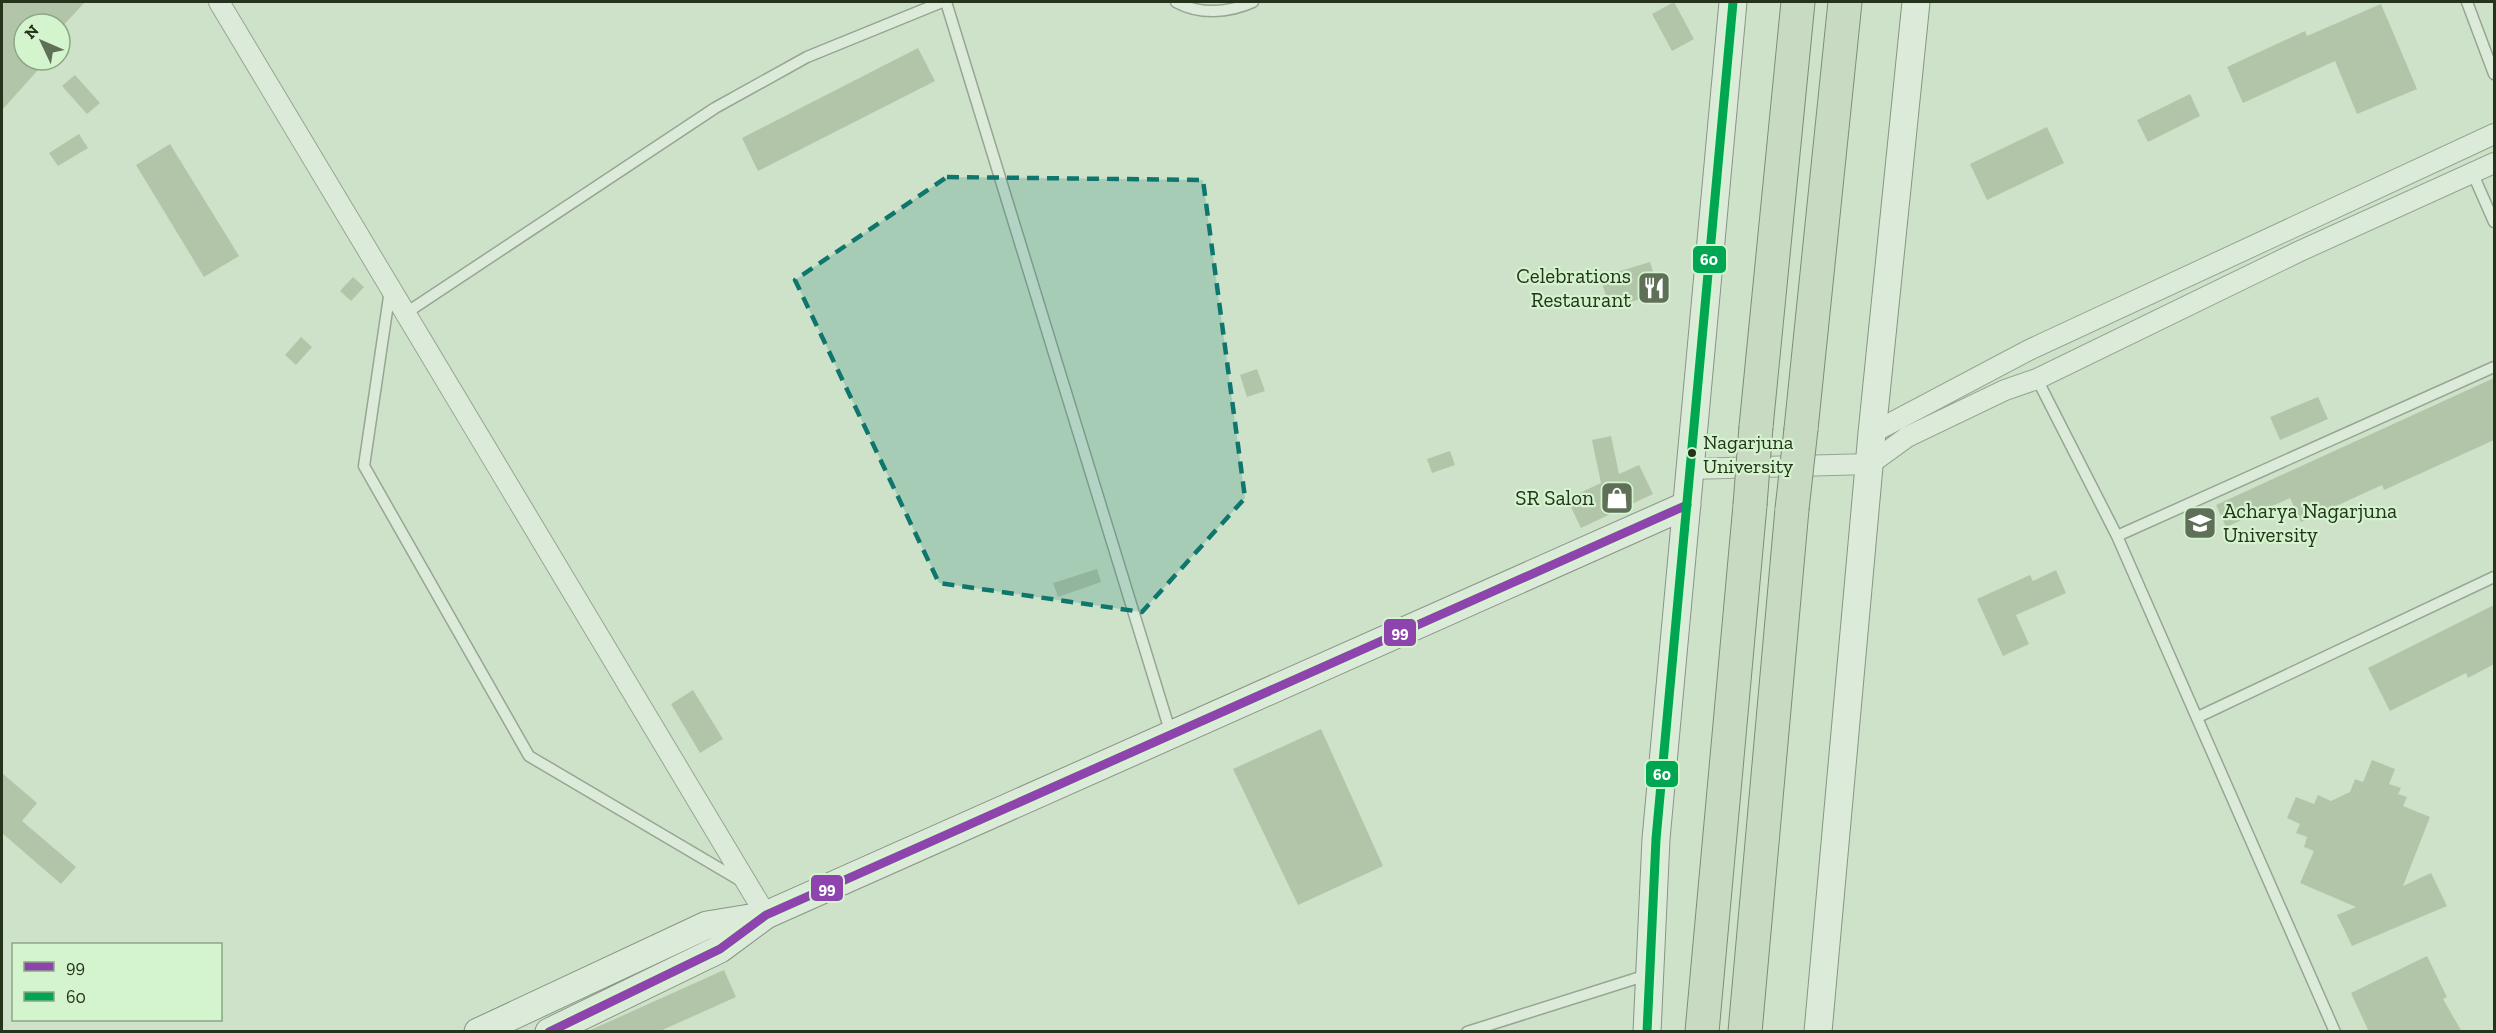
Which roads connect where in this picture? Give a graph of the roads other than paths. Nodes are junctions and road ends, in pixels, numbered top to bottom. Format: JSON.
{"nodes":[{"id":1,"x":219,"y":2,"type":"edge"},
{"id":2,"x":944,"y":2,"type":"edge"},
{"id":3,"x":1176,"y":2,"type":"edge"},
{"id":4,"x":1253,"y":2,"type":"edge"},
{"id":5,"x":1733,"y":2,"type":"edge"},
{"id":6,"x":1798,"y":2,"type":"edge"},
{"id":7,"x":1845,"y":2,"type":"edge"},
{"id":8,"x":1916,"y":2,"type":"edge"},
{"id":9,"x":2467,"y":2,"type":"edge"},
{"id":10,"x":2494,"y":74,"type":"edge"},
{"id":11,"x":2494,"y":134,"type":"edge"},
{"id":12,"x":2494,"y":163,"type":"edge"},
{"id":13,"x":2472,"y":172,"type":"junction"},
{"id":14,"x":2494,"y":222,"type":"edge"},
{"id":15,"x":390,"y":286,"type":"junction"},
{"id":16,"x":406,"y":313,"type":"junction"},
{"id":17,"x":2494,"y":367,"type":"edge"},
{"id":18,"x":2037,"y":379,"type":"junction"},
{"id":19,"x":1872,"y":433,"type":"junction"},
{"id":20,"x":1870,"y":464,"type":"junction"},
{"id":21,"x":1690,"y":469,"type":"junction"},
{"id":22,"x":1687,"y":505,"type":"junction"},
{"id":23,"x":2117,"y":536,"type":"junction"},
{"id":24,"x":2494,"y":577,"type":"edge"},
{"id":25,"x":2198,"y":717,"type":"junction"},
{"id":26,"x":1171,"y":735,"type":"junction"},
{"id":27,"x":749,"y":886,"type":"junction"},
{"id":28,"x":766,"y":915,"type":"junction"},
{"id":29,"x":1650,"y":974,"type":"junction"},
{"id":30,"x":478,"y":1032,"type":"edge"},
{"id":31,"x":549,"y":1032,"type":"edge"},
{"id":32,"x":1467,"y":1032,"type":"edge"},
{"id":33,"x":1647,"y":1032,"type":"edge"},
{"id":34,"x":1702,"y":1032,"type":"edge"},
{"id":35,"x":1745,"y":1032,"type":"edge"},
{"id":36,"x":1818,"y":1032,"type":"edge"},
{"id":37,"x":2335,"y":1032,"type":"edge"}],
"edges":[{"from":1,"to":15,"type":"street"},
{"from":2,"to":16,"type":"lane"},
{"from":2,"to":26,"type":"lane"},
{"from":3,"to":4,"type":"lane"},
{"from":5,"to":21,"type":"main road"},
{"from":6,"to":34,"type":"highway","bridge":true},
{"from":7,"to":35,"type":"highway","bridge":true},
{"from":8,"to":19,"type":"main road"},
{"from":9,"to":10,"type":"lane"},
{"from":11,"to":19,"type":"street"},
{"from":12,"to":13,"type":"street"},
{"from":13,"to":14,"type":"lane"},
{"from":13,"to":18,"type":"street"},
{"from":15,"to":16,"type":"street"},
{"from":15,"to":27,"type":"lane"},
{"from":16,"to":27,"type":"street"},
{"from":17,"to":23,"type":"lane"},
{"from":18,"to":20,"type":"street"},
{"from":18,"to":23,"type":"lane"},
{"from":19,"to":20,"type":"main road"},
{"from":20,"to":21,"type":"street"},
{"from":20,"to":36,"type":"main road"},
{"from":21,"to":22,"type":"main road"},
{"from":22,"to":26,"type":"main road"},
{"from":22,"to":29,"type":"main road"},
{"from":23,"to":25,"type":"lane"},
{"from":24,"to":25,"type":"lane"},
{"from":25,"to":37,"type":"lane"},
{"from":26,"to":28,"type":"main road"},
{"from":27,"to":28,"type":"street"},
{"from":28,"to":30,"type":"main road"},
{"from":28,"to":31,"type":"main road"},
{"from":29,"to":32,"type":"lane"},
{"from":29,"to":33,"type":"main road"}]}
